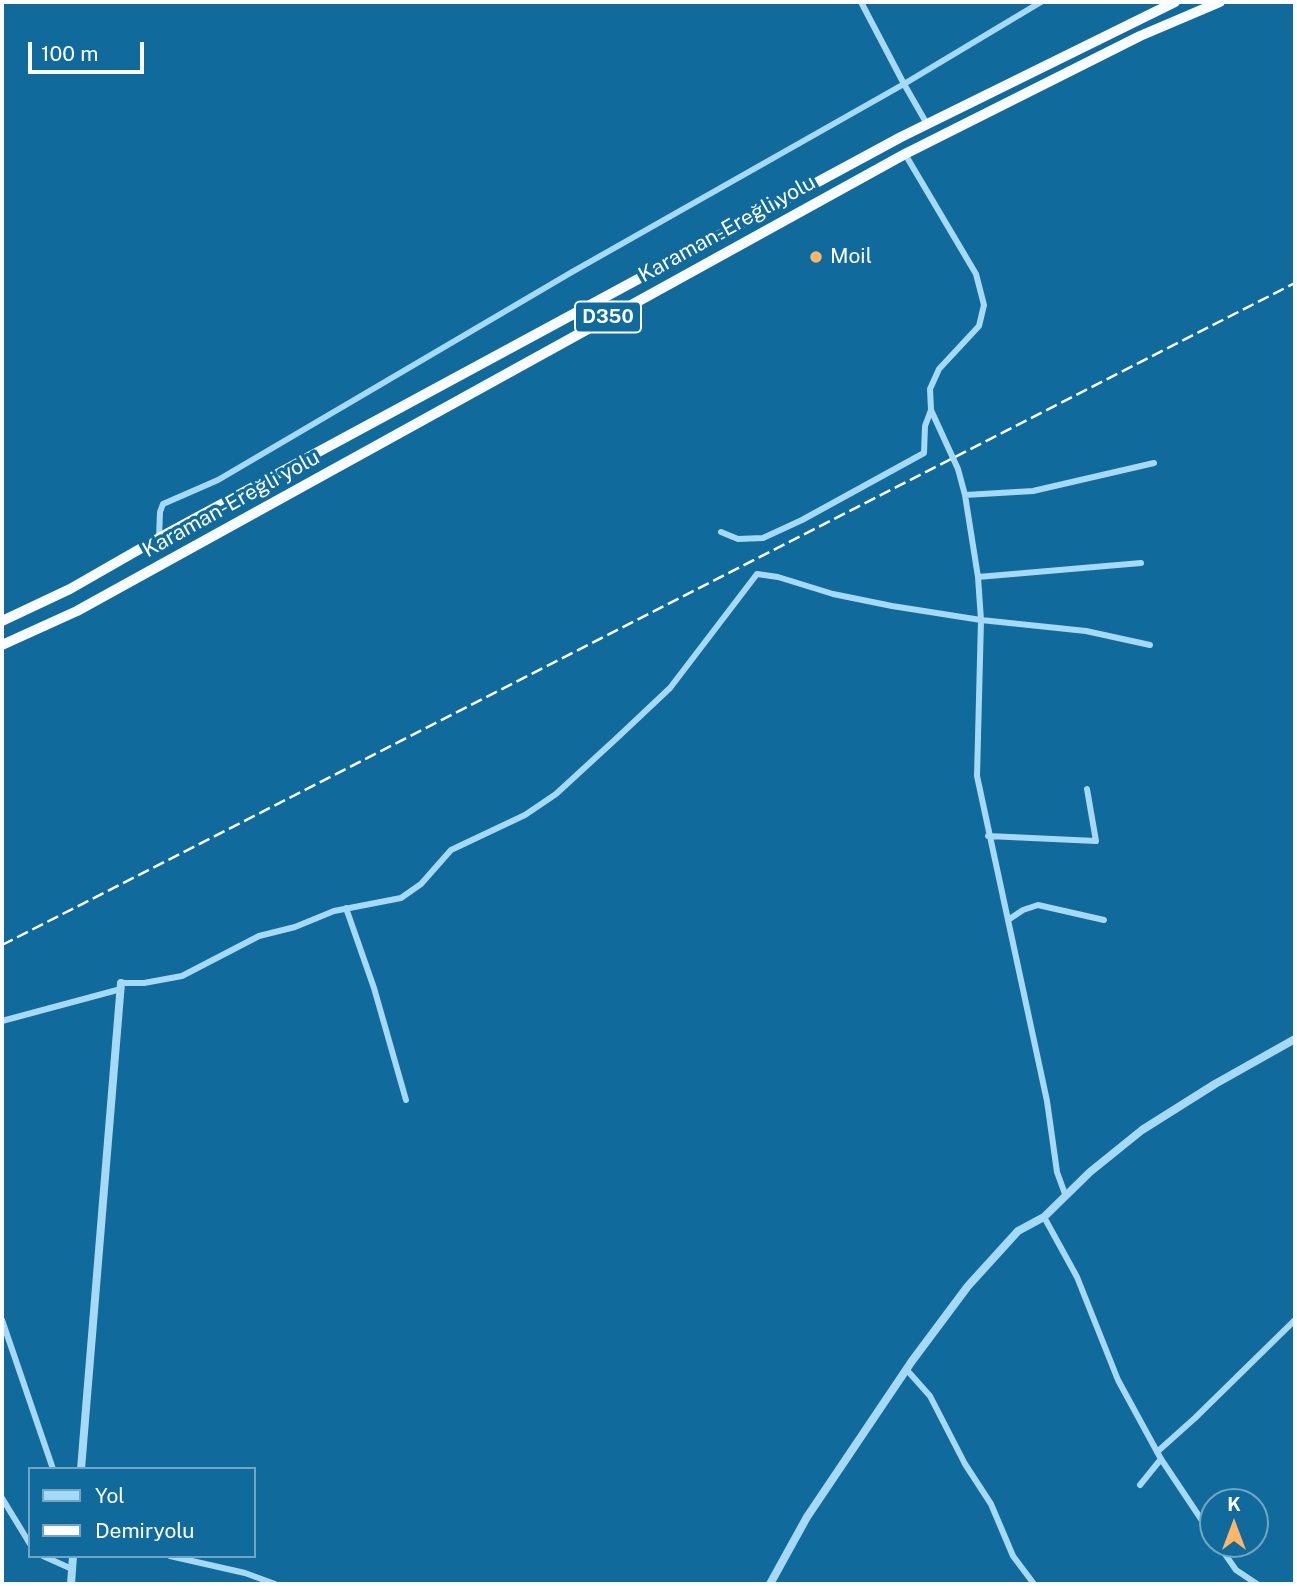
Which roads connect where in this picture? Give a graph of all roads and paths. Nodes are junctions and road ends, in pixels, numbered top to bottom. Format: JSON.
{"nodes":[{"id":1,"x":861,"y":2,"type":"edge"},
{"id":2,"x":1041,"y":2,"type":"edge"},
{"id":3,"x":1175,"y":2,"type":"edge"},
{"id":4,"x":1220,"y":2,"type":"edge"},
{"id":5,"x":904,"y":84,"type":"junction"},
{"id":6,"x":928,"y":124,"type":"junction"},
{"id":7,"x":905,"y":153,"type":"junction"},
{"id":8,"x":931,"y":410,"type":"junction"},
{"id":9,"x":1154,"y":463,"type":"dead end"},
{"id":10,"x":965,"y":495,"type":"junction"},
{"id":11,"x":721,"y":532,"type":"dead end"},
{"id":12,"x":159,"y":538,"type":"junction"},
{"id":13,"x":1141,"y":563,"type":"dead end"},
{"id":14,"x":978,"y":577,"type":"junction"},
{"id":15,"x":981,"y":620,"type":"junction"},
{"id":16,"x":2,"y":621,"type":"edge"},
{"id":17,"x":2,"y":645,"type":"edge"},
{"id":18,"x":1150,"y":645,"type":"dead end"},
{"id":19,"x":1087,"y":789,"type":"dead end"},
{"id":20,"x":988,"y":836,"type":"junction"},
{"id":21,"x":346,"y":908,"type":"junction"},
{"id":22,"x":1009,"y":920,"type":"junction"},
{"id":23,"x":1104,"y":920,"type":"dead end"},
{"id":24,"x":121,"y":986,"type":"junction"},
{"id":25,"x":2,"y":1021,"type":"edge"},
{"id":26,"x":1295,"y":1039,"type":"edge"},
{"id":27,"x":406,"y":1100,"type":"dead end"},
{"id":28,"x":1065,"y":1194,"type":"junction"},
{"id":29,"x":1044,"y":1217,"type":"junction"},
{"id":30,"x":2,"y":1320,"type":"edge"},
{"id":31,"x":1295,"y":1320,"type":"edge"},
{"id":32,"x":906,"y":1369,"type":"junction"},
{"id":33,"x":1159,"y":1456,"type":"junction"},
{"id":34,"x":52,"y":1467,"type":"edge"},
{"id":35,"x":81,"y":1467,"type":"edge"},
{"id":36,"x":1140,"y":1485,"type":"dead end"},
{"id":37,"x":2,"y":1498,"type":"edge"},
{"id":38,"x":1199,"y":1516,"type":"edge"},
{"id":39,"x":28,"y":1541,"type":"edge"},
{"id":40,"x":47,"y":1558,"type":"edge"},
{"id":41,"x":73,"y":1558,"type":"edge"},
{"id":42,"x":179,"y":1558,"type":"edge"},
{"id":43,"x":1228,"y":1558,"type":"edge"},
{"id":44,"x":72,"y":1569,"type":"junction"},
{"id":45,"x":71,"y":1584,"type":"edge"},
{"id":46,"x":275,"y":1584,"type":"edge"},
{"id":47,"x":770,"y":1584,"type":"edge"},
{"id":48,"x":1034,"y":1584,"type":"edge"},
{"id":49,"x":1256,"y":1584,"type":"edge"}],
"edges":[{"from":1,"to":5,"type":"street"},
{"from":2,"to":5,"type":"street"},
{"from":3,"to":6,"type":"highway","name":"Karaman-Ereğli yolu","number":"D350"},
{"from":4,"to":7,"type":"highway","name":"Karaman-Ereğli yolu","number":"D350"},
{"from":5,"to":6,"type":"street"},
{"from":5,"to":12,"type":"street"},
{"from":6,"to":12,"type":"highway","name":"Karaman-Ereğli yolu","number":"D350"},
{"from":7,"to":8,"type":"street"},
{"from":7,"to":17,"type":"highway","name":"Karaman-Ereğli yolu","number":"D350"},
{"from":8,"to":10,"type":"street"},
{"from":8,"to":11,"type":"street"},
{"from":9,"to":10,"type":"street"},
{"from":10,"to":14,"type":"street"},
{"from":12,"to":16,"type":"highway","name":"Karaman-Ereğli yolu","number":"D350"},
{"from":13,"to":14,"type":"street"},
{"from":14,"to":15,"type":"street"},
{"from":15,"to":18,"type":"street"},
{"from":15,"to":20,"type":"street"},
{"from":15,"to":21,"type":"street"},
{"from":19,"to":20,"type":"street"},
{"from":20,"to":22,"type":"street"},
{"from":21,"to":24,"type":"street"},
{"from":21,"to":27,"type":"street"},
{"from":22,"to":23,"type":"street"},
{"from":22,"to":28,"type":"street"},
{"from":24,"to":25,"type":"street"},
{"from":24,"to":35,"type":"street"},
{"from":26,"to":28,"type":"street"},
{"from":28,"to":29,"type":"street"},
{"from":29,"to":32,"type":"street"},
{"from":29,"to":33,"type":"street"},
{"from":30,"to":34,"type":"street"},
{"from":31,"to":33,"type":"street"},
{"from":32,"to":47,"type":"street"},
{"from":32,"to":48,"type":"street"},
{"from":33,"to":36,"type":"street"},
{"from":33,"to":38,"type":"street"},
{"from":37,"to":39,"type":"street"},
{"from":40,"to":44,"type":"street"},
{"from":41,"to":44,"type":"street"},
{"from":42,"to":46,"type":"street"},
{"from":43,"to":49,"type":"street"},
{"from":44,"to":45,"type":"street"}]}
